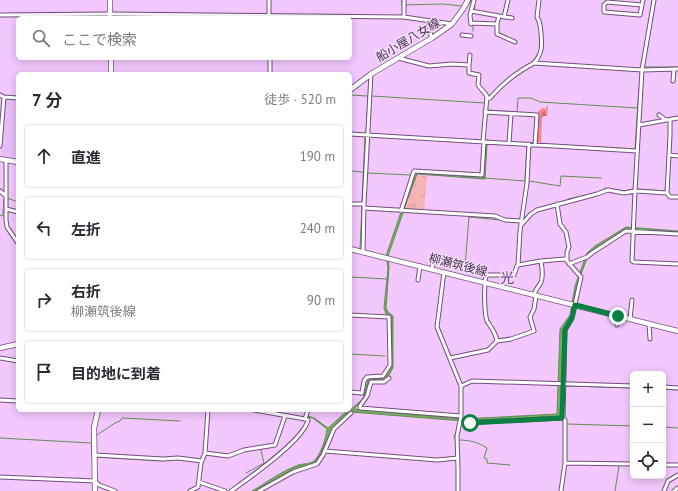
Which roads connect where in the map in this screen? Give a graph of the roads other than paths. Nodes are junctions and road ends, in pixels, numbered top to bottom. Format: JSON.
{"nodes":[{"id":1,"x":110,"y":0,"type":"edge"},
{"id":2,"x":269,"y":0,"type":"edge"},
{"id":3,"x":404,"y":0,"type":"edge"},
{"id":4,"x":474,"y":0,"type":"edge"},
{"id":5,"x":508,"y":0,"type":"edge"},
{"id":6,"x":539,"y":0,"type":"edge"},
{"id":7,"x":643,"y":0,"type":"edge"},
{"id":8,"x":654,"y":0,"type":"edge"},
{"id":9,"x":467,"y":2,"type":"edge"},
{"id":10,"x":459,"y":4,"type":"dead end"},
{"id":11,"x":642,"y":5,"type":"junction"},
{"id":12,"x":471,"y":11,"type":"junction"},
{"id":13,"x":0,"y":15,"type":"edge"},
{"id":14,"x":110,"y":16,"type":"edge"},
{"id":15,"x":269,"y":16,"type":"edge"},
{"id":16,"x":499,"y":16,"type":"junction"},
{"id":17,"x":352,"y":17,"type":"edge"},
{"id":18,"x":404,"y":17,"type":"junction"},
{"id":19,"x":504,"y":17,"type":"junction"},
{"id":20,"x":512,"y":18,"type":"dead end"},
{"id":21,"x":452,"y":24,"type":"junction"},
{"id":22,"x":497,"y":24,"type":"junction"},
{"id":23,"x":429,"y":30,"type":"dead end"},
{"id":24,"x":462,"y":35,"type":"dead end"},
{"id":25,"x":471,"y":36,"type":"dead end"},
{"id":26,"x":432,"y":38,"type":"junction"},
{"id":27,"x":515,"y":42,"type":"dead end"},
{"id":28,"x":470,"y":55,"type":"dead end"},
{"id":29,"x":398,"y":58,"type":"junction"},
{"id":30,"x":111,"y":60,"type":"edge"},
{"id":31,"x":270,"y":60,"type":"edge"},
{"id":32,"x":534,"y":63,"type":"junction"},
{"id":33,"x":469,"y":65,"type":"junction"},
{"id":34,"x":676,"y":69,"type":"edge"},
{"id":35,"x":642,"y":70,"type":"junction"},
{"id":36,"x":111,"y":72,"type":"edge"},
{"id":37,"x":270,"y":72,"type":"edge"},
{"id":38,"x":371,"y":74,"type":"junction"},
{"id":39,"x":672,"y":81,"type":"dead end"},
{"id":40,"x":352,"y":88,"type":"edge"},
{"id":41,"x":0,"y":95,"type":"edge"},
{"id":42,"x":4,"y":97,"type":"junction"},
{"id":43,"x":16,"y":98,"type":"edge"},
{"id":44,"x":487,"y":99,"type":"junction"},
{"id":45,"x":485,"y":112,"type":"junction"},
{"id":46,"x":511,"y":114,"type":"junction"},
{"id":47,"x":659,"y":115,"type":"dead end"},
{"id":48,"x":678,"y":118,"type":"edge"},
{"id":49,"x":668,"y":120,"type":"junction"},
{"id":50,"x":639,"y":125,"type":"junction"},
{"id":51,"x":352,"y":134,"type":"edge"},
{"id":52,"x":368,"y":135,"type":"junction"},
{"id":53,"x":484,"y":142,"type":"junction"},
{"id":54,"x":509,"y":143,"type":"junction"},
{"id":55,"x":529,"y":144,"type":"junction"},
{"id":56,"x":536,"y":145,"type":"junction"},
{"id":57,"x":0,"y":146,"type":"edge"},
{"id":58,"x":637,"y":151,"type":"junction"},
{"id":59,"x":669,"y":155,"type":"junction"},
{"id":60,"x":678,"y":156,"type":"edge"},
{"id":61,"x":0,"y":159,"type":"edge"},
{"id":62,"x":6,"y":160,"type":"junction"},
{"id":63,"x":16,"y":162,"type":"edge"},
{"id":64,"x":0,"y":191,"type":"edge"},
{"id":65,"x":635,"y":191,"type":"junction"},
{"id":66,"x":667,"y":193,"type":"junction"},
{"id":67,"x":6,"y":196,"type":"junction"},
{"id":68,"x":678,"y":197,"type":"edge"},
{"id":69,"x":352,"y":204,"type":"edge"},
{"id":70,"x":557,"y":204,"type":"junction"},
{"id":71,"x":364,"y":206,"type":"junction"},
{"id":72,"x":6,"y":209,"type":"junction"},
{"id":73,"x":401,"y":211,"type":"junction"},
{"id":74,"x":16,"y":212,"type":"edge"},
{"id":75,"x":521,"y":223,"type":"junction"},
{"id":76,"x":634,"y":230,"type":"junction"},
{"id":77,"x":678,"y":234,"type":"edge"},
{"id":78,"x":16,"y":240,"type":"edge"},
{"id":79,"x":352,"y":249,"type":"edge"},
{"id":80,"x":363,"y":252,"type":"junction"},
{"id":81,"x":541,"y":261,"type":"junction"},
{"id":82,"x":434,"y":262,"type":"dead end"},
{"id":83,"x":568,"y":262,"type":"junction"},
{"id":84,"x":678,"y":264,"type":"edge"},
{"id":85,"x":518,"y":265,"type":"junction"},
{"id":86,"x":420,"y":266,"type":"junction"},
{"id":87,"x":432,"y":269,"type":"junction"},
{"id":88,"x":444,"y":272,"type":"junction"},
{"id":89,"x":418,"y":280,"type":"dead end"},
{"id":90,"x":485,"y":282,"type":"junction"},
{"id":91,"x":535,"y":295,"type":"junction"},
{"id":92,"x":632,"y":300,"type":"dead end"},
{"id":93,"x":573,"y":305,"type":"junction"},
{"id":94,"x":352,"y":315,"type":"edge"},
{"id":95,"x":618,"y":316,"type":"junction"},
{"id":96,"x":630,"y":319,"type":"junction"},
{"id":97,"x":649,"y":324,"type":"junction"},
{"id":98,"x":617,"y":326,"type":"dead end"},
{"id":99,"x":678,"y":331,"type":"edge"},
{"id":100,"x":650,"y":339,"type":"dead end"},
{"id":101,"x":497,"y":340,"type":"junction"},
{"id":102,"x":16,"y":344,"type":"edge"},
{"id":103,"x":0,"y":348,"type":"edge"},
{"id":104,"x":0,"y":358,"type":"edge"},
{"id":105,"x":450,"y":358,"type":"junction"},
{"id":106,"x":16,"y":361,"type":"edge"},
{"id":107,"x":389,"y":378,"type":"dead end"},
{"id":108,"x":561,"y":384,"type":"junction"},
{"id":109,"x":461,"y":386,"type":"junction"},
{"id":110,"x":630,"y":386,"type":"edge"},
{"id":111,"x":666,"y":387,"type":"edge"},
{"id":112,"x":678,"y":388,"type":"edge"},
{"id":113,"x":352,"y":392,"type":"edge"},
{"id":114,"x":0,"y":400,"type":"edge"},
{"id":115,"x":16,"y":401,"type":"edge"},
{"id":116,"x":98,"y":412,"type":"edge"},
{"id":117,"x":208,"y":412,"type":"edge"},
{"id":118,"x":264,"y":412,"type":"edge"},
{"id":119,"x":307,"y":412,"type":"edge"},
{"id":120,"x":351,"y":413,"type":"dead end"},
{"id":121,"x":285,"y":416,"type":"junction"},
{"id":122,"x":461,"y":416,"type":"junction"},
{"id":123,"x":305,"y":418,"type":"junction"},
{"id":124,"x":562,"y":418,"type":"junction"},
{"id":125,"x":460,"y":423,"type":"junction"},
{"id":126,"x":275,"y":445,"type":"junction"},
{"id":127,"x":325,"y":451,"type":"junction"},
{"id":128,"x":205,"y":453,"type":"junction"},
{"id":129,"x":95,"y":455,"type":"junction"},
{"id":130,"x":276,"y":455,"type":"junction"},
{"id":131,"x":458,"y":458,"type":"junction"},
{"id":132,"x":202,"y":461,"type":"junction"},
{"id":133,"x":565,"y":462,"type":"junction"},
{"id":134,"x":630,"y":464,"type":"edge"},
{"id":135,"x":666,"y":465,"type":"edge"},
{"id":136,"x":678,"y":465,"type":"edge"},
{"id":137,"x":678,"y":475,"type":"edge"},
{"id":138,"x":0,"y":477,"type":"edge"},
{"id":139,"x":95,"y":481,"type":"junction"},
{"id":140,"x":199,"y":482,"type":"junction"},
{"id":141,"x":678,"y":488,"type":"edge"},
{"id":142,"x":95,"y":491,"type":"edge"},
{"id":143,"x":115,"y":491,"type":"edge"},
{"id":144,"x":190,"y":491,"type":"edge"},
{"id":145,"x":225,"y":491,"type":"edge"},
{"id":146,"x":231,"y":491,"type":"edge"},
{"id":147,"x":259,"y":491,"type":"edge"},
{"id":148,"x":458,"y":491,"type":"edge"},
{"id":149,"x":561,"y":491,"type":"edge"},
{"id":150,"x":664,"y":491,"type":"edge"},
{"id":151,"x":674,"y":491,"type":"edge"}],
"edges":[{"from":1,"to":14,"type":"main road"},
{"from":2,"to":15,"type":"street"},
{"from":3,"to":18,"type":"street"},
{"from":4,"to":12,"type":"street"},
{"from":5,"to":19,"type":"street"},
{"from":6,"to":32,"type":"street"},
{"from":7,"to":11,"type":"street"},
{"from":8,"to":35,"type":"street"},
{"from":9,"to":10,"type":"street"},
{"from":9,"to":21,"type":"main road","name":"船小屋八女線"},
{"from":11,"to":11,"type":"street"},
{"from":12,"to":16,"type":"street"},
{"from":12,"to":22,"type":"street"},
{"from":13,"to":14,"type":"street"},
{"from":16,"to":19,"type":"street"},
{"from":16,"to":22,"type":"street"},
{"from":17,"to":18,"type":"street"},
{"from":18,"to":21,"type":"street"},
{"from":19,"to":20,"type":"street"},
{"from":21,"to":26,"type":"main road","name":"船小屋八女線"},
{"from":22,"to":27,"type":"street"},
{"from":23,"to":26,"type":"street"},
{"from":24,"to":25,"type":"street"},
{"from":26,"to":29,"type":"main road","name":"船小屋八女線"},
{"from":28,"to":33,"type":"street"},
{"from":29,"to":33,"type":"street"},
{"from":29,"to":38,"type":"main road","name":"船小屋八女線"},
{"from":30,"to":36,"type":"main road"},
{"from":31,"to":37,"type":"street"},
{"from":32,"to":35,"type":"street"},
{"from":32,"to":44,"type":"street"},
{"from":33,"to":44,"type":"street"},
{"from":34,"to":35,"type":"street"},
{"from":34,"to":39,"type":"street"},
{"from":35,"to":50,"type":"street"},
{"from":38,"to":40,"type":"main road","name":"船小屋八女線"},
{"from":38,"to":52,"type":"street"},
{"from":41,"to":42,"type":"street"},
{"from":42,"to":43,"type":"street"},
{"from":42,"to":57,"type":"street"},
{"from":44,"to":45,"type":"street"},
{"from":45,"to":46,"type":"street"},
{"from":45,"to":53,"type":"street"},
{"from":46,"to":54,"type":"street"},
{"from":46,"to":56,"type":"street"},
{"from":47,"to":49,"type":"street"},
{"from":48,"to":49,"type":"street"},
{"from":49,"to":50,"type":"street"},
{"from":49,"to":59,"type":"street"},
{"from":50,"to":58,"type":"street"},
{"from":51,"to":52,"type":"street"},
{"from":52,"to":53,"type":"street"},
{"from":52,"to":71,"type":"street"},
{"from":53,"to":54,"type":"street"},
{"from":53,"to":73,"type":"street"},
{"from":54,"to":55,"type":"street"},
{"from":55,"to":56,"type":"street"},
{"from":55,"to":75,"type":"street"},
{"from":56,"to":58,"type":"street"},
{"from":58,"to":65,"type":"street"},
{"from":59,"to":60,"type":"street"},
{"from":59,"to":66,"type":"street"},
{"from":61,"to":62,"type":"main road"},
{"from":62,"to":63,"type":"main road"},
{"from":62,"to":67,"type":"street"},
{"from":64,"to":67,"type":"street"},
{"from":65,"to":66,"type":"street"},
{"from":65,"to":70,"type":"street"},
{"from":65,"to":76,"type":"street"},
{"from":66,"to":68,"type":"street"},
{"from":67,"to":72,"type":"street"},
{"from":69,"to":71,"type":"street"},
{"from":70,"to":75,"type":"street"},
{"from":70,"to":83,"type":"street"},
{"from":71,"to":73,"type":"street"},
{"from":71,"to":80,"type":"street"},
{"from":72,"to":74,"type":"street"},
{"from":72,"to":78,"type":"street"},
{"from":73,"to":75,"type":"street"},
{"from":75,"to":85,"type":"street"},
{"from":76,"to":77,"type":"street"},
{"from":76,"to":83,"type":"street"},
{"from":76,"to":84,"type":"street"},
{"from":79,"to":80,"type":"main road","name":"柳瀬筑後線"},
{"from":80,"to":86,"type":"main road","name":"柳瀬筑後線"},
{"from":81,"to":83,"type":"street"},
{"from":81,"to":85,"type":"street"},
{"from":81,"to":91,"type":"street"},
{"from":82,"to":87,"type":"street"},
{"from":83,"to":93,"type":"street"},
{"from":85,"to":90,"type":"street"},
{"from":86,"to":87,"type":"main road","name":"柳瀬筑後線"},
{"from":86,"to":89,"type":"street"},
{"from":87,"to":88,"type":"main road","name":"柳瀬筑後線"},
{"from":88,"to":90,"type":"main road","name":"柳瀬筑後線"},
{"from":88,"to":105,"type":"street"},
{"from":90,"to":91,"type":"main road","name":"柳瀬筑後線"},
{"from":90,"to":101,"type":"street"},
{"from":91,"to":93,"type":"main road","name":"柳瀬筑後線"},
{"from":91,"to":101,"type":"street"},
{"from":92,"to":96,"type":"street"},
{"from":93,"to":95,"type":"main road","name":"柳瀬筑後線"},
{"from":93,"to":108,"type":"street"},
{"from":94,"to":113,"type":"street"},
{"from":95,"to":96,"type":"main road","name":"柳瀬筑後線"},
{"from":95,"to":98,"type":"street"},
{"from":96,"to":97,"type":"main road","name":"柳瀬筑後線"},
{"from":97,"to":99,"type":"main road","name":"柳瀬筑後線"},
{"from":97,"to":100,"type":"street"},
{"from":101,"to":105,"type":"street"},
{"from":102,"to":103,"type":"main road"},
{"from":104,"to":106,"type":"street"},
{"from":105,"to":109,"type":"street"},
{"from":107,"to":122,"type":"street"},
{"from":108,"to":109,"type":"street"},
{"from":108,"to":110,"type":"street"},
{"from":108,"to":124,"type":"street"},
{"from":109,"to":122,"type":"street"},
{"from":111,"to":112,"type":"street"},
{"from":114,"to":115,"type":"street"},
{"from":116,"to":129,"type":"main road"},
{"from":117,"to":128,"type":"street"},
{"from":118,"to":121,"type":"street"},
{"from":119,"to":123,"type":"street"},
{"from":120,"to":127,"type":"street"},
{"from":121,"to":123,"type":"street"},
{"from":121,"to":126,"type":"street"},
{"from":122,"to":125,"type":"street"},
{"from":123,"to":130,"type":"street"},
{"from":124,"to":125,"type":"street"},
{"from":124,"to":133,"type":"street"},
{"from":125,"to":131,"type":"street"},
{"from":126,"to":128,"type":"street"},
{"from":126,"to":130,"type":"street"},
{"from":127,"to":131,"type":"street"},
{"from":127,"to":147,"type":"street"},
{"from":128,"to":132,"type":"street"},
{"from":129,"to":132,"type":"street"},
{"from":129,"to":139,"type":"main road"},
{"from":130,"to":146,"type":"street"},
{"from":131,"to":148,"type":"street"},
{"from":132,"to":140,"type":"street"},
{"from":133,"to":134,"type":"street"},
{"from":133,"to":149,"type":"street"},
{"from":135,"to":136,"type":"street"},
{"from":137,"to":150,"type":"street"},
{"from":138,"to":139,"type":"street"},
{"from":139,"to":142,"type":"main road"},
{"from":139,"to":143,"type":"street"},
{"from":140,"to":144,"type":"street"},
{"from":140,"to":145,"type":"street"},
{"from":141,"to":151,"type":"street"}]}
